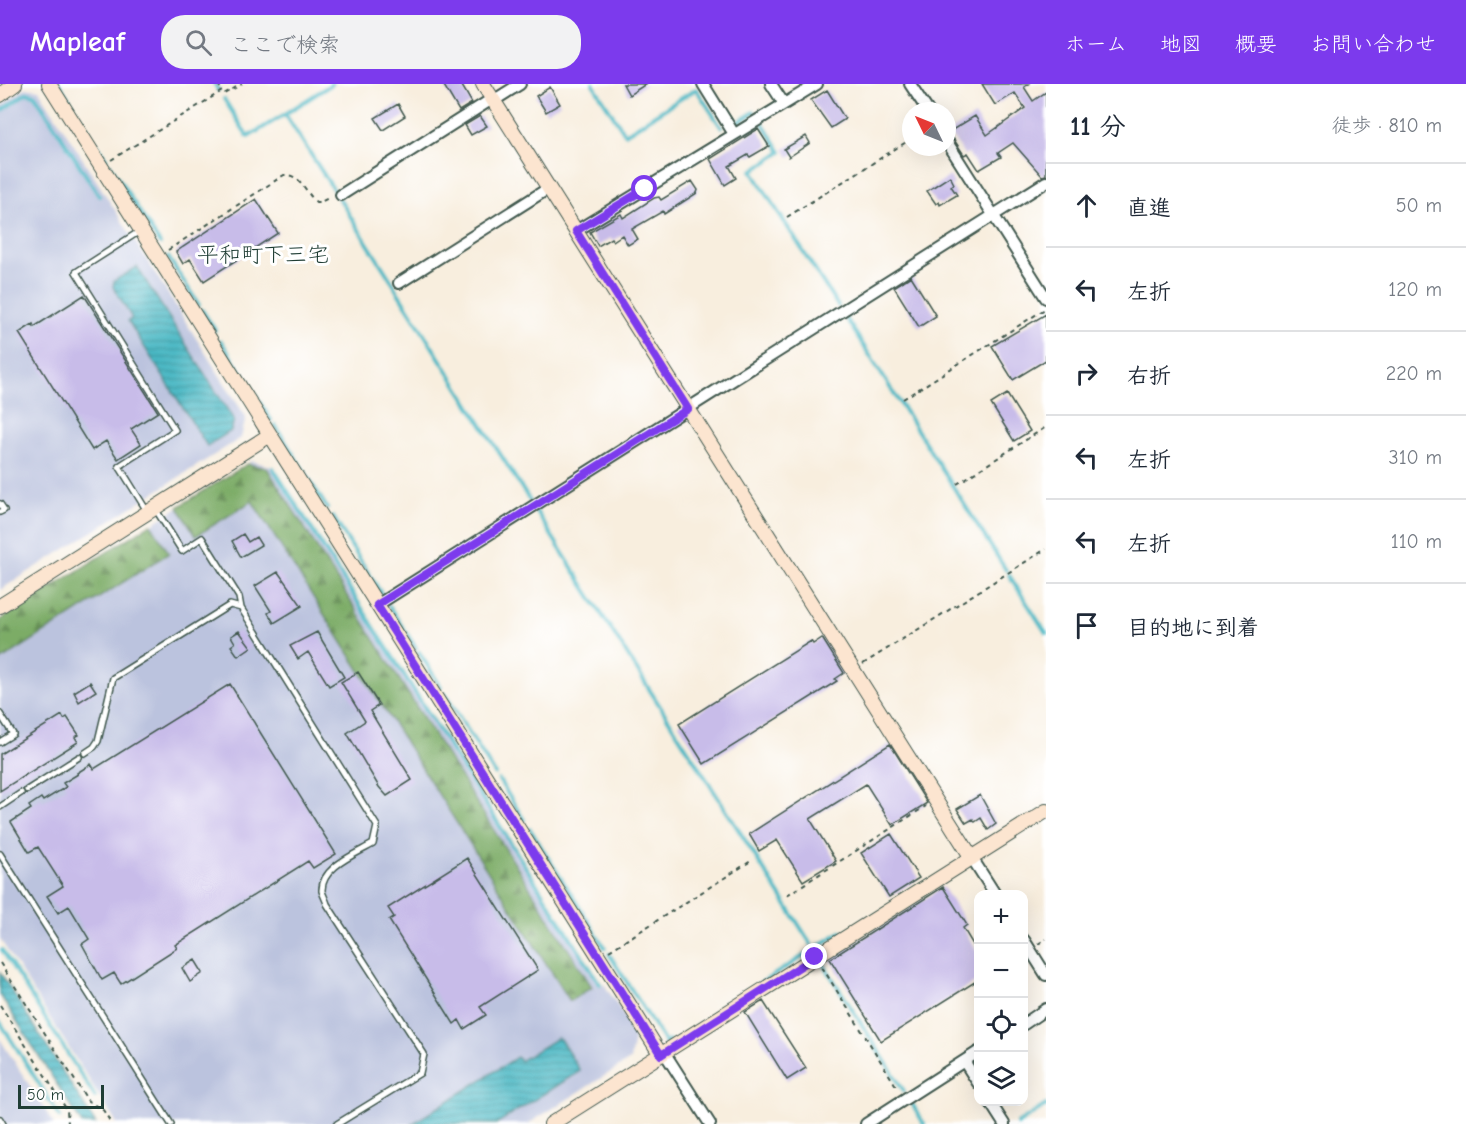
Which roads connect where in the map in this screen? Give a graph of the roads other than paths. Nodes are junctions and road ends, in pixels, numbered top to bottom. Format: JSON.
{"nodes":[{"id":1,"x":15,"y":84,"type":"edge"},
{"id":2,"x":49,"y":84,"type":"edge"},
{"id":3,"x":483,"y":84,"type":"edge"},
{"id":4,"x":520,"y":84,"type":"edge"},
{"id":5,"x":703,"y":84,"type":"edge"},
{"id":6,"x":771,"y":84,"type":"edge"},
{"id":7,"x":817,"y":84,"type":"edge"},
{"id":8,"x":910,"y":84,"type":"edge"},
{"id":9,"x":0,"y":95,"type":"edge"},
{"id":10,"x":493,"y":100,"type":"junction"},
{"id":11,"x":921,"y":102,"type":"edge"},
{"id":12,"x":784,"y":104,"type":"junction"},
{"id":13,"x":734,"y":134,"type":"junction"},
{"id":14,"x":956,"y":156,"type":"edge"},
{"id":15,"x":1046,"y":182,"type":"edge"},
{"id":16,"x":549,"y":188,"type":"junction"},
{"id":17,"x":341,"y":195,"type":"road end"},
{"id":18,"x":993,"y":216,"type":"junction"},
{"id":19,"x":141,"y":230,"type":"junction"},
{"id":20,"x":576,"y":231,"type":"junction"},
{"id":21,"x":399,"y":283,"type":"dead end"},
{"id":22,"x":1046,"y":298,"type":"edge"},
{"id":23,"x":688,"y":409,"type":"junction"},
{"id":24,"x":270,"y":435,"type":"junction"},
{"id":25,"x":0,"y":504,"type":"edge"},
{"id":26,"x":151,"y":510,"type":"junction"},
{"id":27,"x":0,"y":512,"type":"edge"},
{"id":28,"x":377,"y":605,"type":"junction"},
{"id":29,"x":0,"y":606,"type":"edge"},
{"id":30,"x":241,"y":608,"type":"junction"},
{"id":31,"x":0,"y":714,"type":"edge"},
{"id":32,"x":0,"y":742,"type":"edge"},
{"id":33,"x":0,"y":807,"type":"edge"},
{"id":34,"x":1046,"y":811,"type":"edge"},
{"id":35,"x":0,"y":854,"type":"edge"},
{"id":36,"x":972,"y":858,"type":"junction"},
{"id":37,"x":992,"y":890,"type":"edge"},
{"id":38,"x":1026,"y":944,"type":"edge"},
{"id":39,"x":1046,"y":975,"type":"edge"},
{"id":40,"x":1046,"y":1010,"type":"edge"},
{"id":41,"x":1028,"y":1021,"type":"edge"},
{"id":42,"x":663,"y":1054,"type":"junction"},
{"id":43,"x":974,"y":1055,"type":"edge"},
{"id":44,"x":964,"y":1061,"type":"junction"},
{"id":45,"x":974,"y":1077,"type":"edge"},
{"id":46,"x":993,"y":1106,"type":"edge"},
{"id":47,"x":0,"y":1119,"type":"edge"},
{"id":48,"x":3,"y":1124,"type":"edge"},
{"id":49,"x":171,"y":1124,"type":"edge"},
{"id":50,"x":338,"y":1124,"type":"edge"},
{"id":51,"x":551,"y":1124,"type":"edge"},
{"id":52,"x":710,"y":1124,"type":"edge"},
{"id":53,"x":866,"y":1124,"type":"edge"},
{"id":54,"x":1004,"y":1124,"type":"edge"}],
"edges":[{"from":1,"to":9,"type":"street"},
{"from":2,"to":19,"type":"street"},
{"from":3,"to":10,"type":"street"},
{"from":4,"to":10,"type":"street"},
{"from":5,"to":13,"type":"street"},
{"from":6,"to":12,"type":"street"},
{"from":7,"to":12,"type":"street"},
{"from":8,"to":11,"type":"street"},
{"from":10,"to":16,"type":"street"},
{"from":10,"to":17,"type":"street"},
{"from":12,"to":13,"type":"street"},
{"from":13,"to":20,"type":"street"},
{"from":14,"to":18,"type":"street"},
{"from":15,"to":18,"type":"street"},
{"from":16,"to":20,"type":"street"},
{"from":16,"to":21,"type":"street"},
{"from":18,"to":22,"type":"street"},
{"from":18,"to":23,"type":"street"},
{"from":19,"to":24,"type":"street"},
{"from":19,"to":26,"type":"lane"},
{"from":20,"to":23,"type":"street"},
{"from":23,"to":28,"type":"street"},
{"from":23,"to":36,"type":"street"},
{"from":24,"to":26,"type":"street"},
{"from":24,"to":28,"type":"street"},
{"from":25,"to":27,"type":"lane"},
{"from":26,"to":29,"type":"street"},
{"from":26,"to":30,"type":"lane"},
{"from":28,"to":42,"type":"street"},
{"from":30,"to":33,"type":"lane"},
{"from":30,"to":50,"type":"lane"},
{"from":31,"to":32,"type":"lane"},
{"from":34,"to":36,"type":"street"},
{"from":35,"to":49,"type":"lane"},
{"from":36,"to":37,"type":"street"},
{"from":36,"to":42,"type":"street"},
{"from":38,"to":39,"type":"street"},
{"from":40,"to":41,"type":"street"},
{"from":42,"to":51,"type":"street"},
{"from":42,"to":52,"type":"street"},
{"from":43,"to":44,"type":"street"},
{"from":44,"to":45,"type":"street"},
{"from":44,"to":53,"type":"street"},
{"from":46,"to":54,"type":"street"},
{"from":47,"to":48,"type":"lane"}]}
